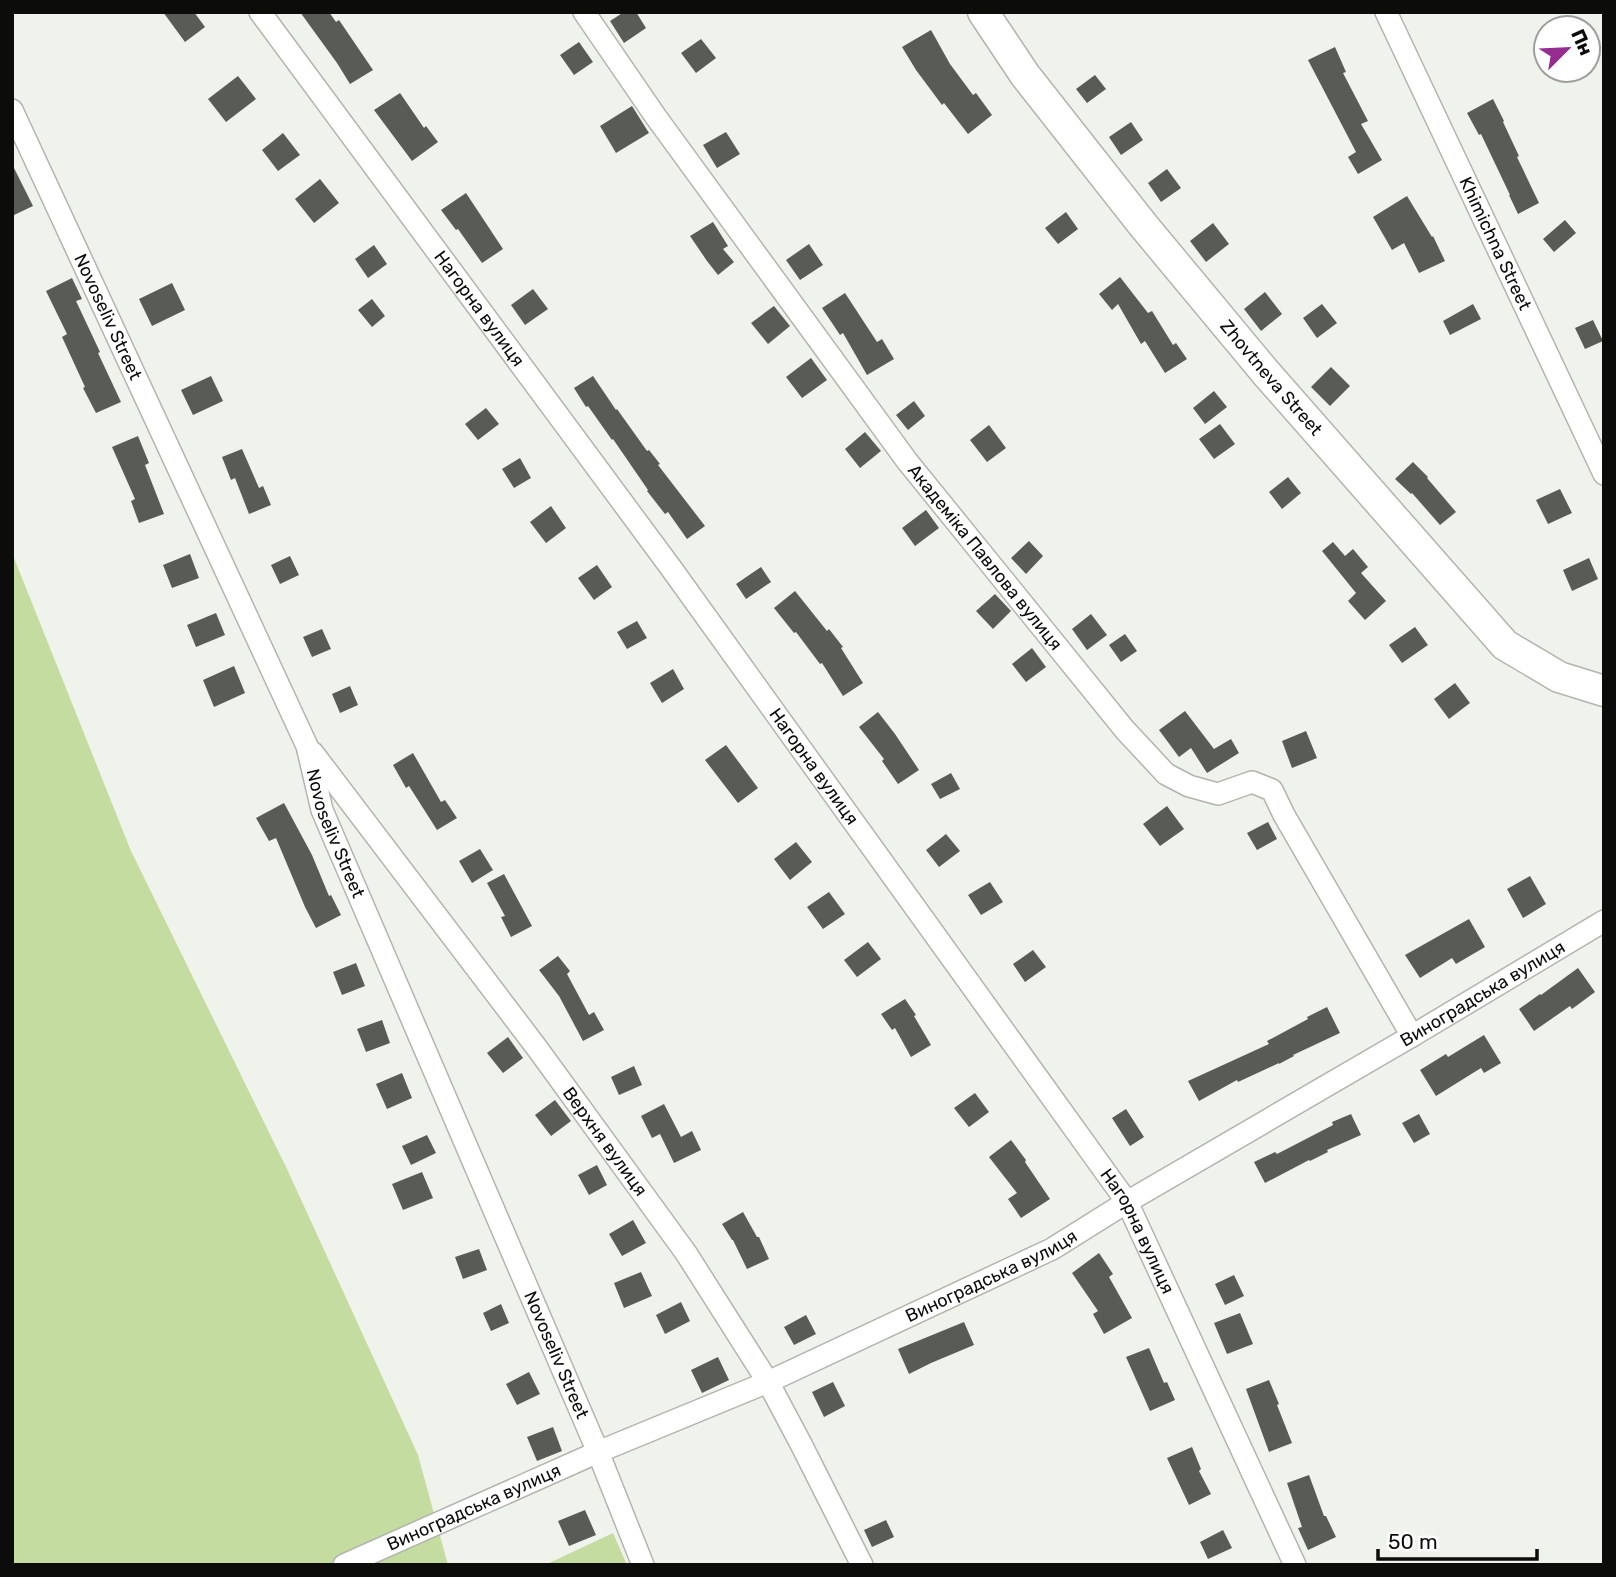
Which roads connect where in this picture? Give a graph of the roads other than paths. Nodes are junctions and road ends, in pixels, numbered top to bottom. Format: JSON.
{"nodes":[{"id":1,"x":261,"y":12,"type":"edge"},
{"id":2,"x":584,"y":12,"type":"edge"},
{"id":3,"x":983,"y":12,"type":"edge"},
{"id":4,"x":1387,"y":12,"type":"edge"},
{"id":5,"x":12,"y":110,"type":"edge"},
{"id":6,"x":1604,"y":474,"type":"edge"},
{"id":7,"x":1604,"y":691,"type":"edge"},
{"id":8,"x":307,"y":746,"type":"junction"},
{"id":9,"x":1604,"y":921,"type":"edge"},
{"id":10,"x":1412,"y":1036,"type":"junction"},
{"id":11,"x":1127,"y":1202,"type":"junction"},
{"id":12,"x":768,"y":1382,"type":"junction"},
{"id":13,"x":598,"y":1452,"type":"junction"},
{"id":14,"x":344,"y":1565,"type":"edge"},
{"id":15,"x":643,"y":1565,"type":"edge"},
{"id":16,"x":862,"y":1565,"type":"edge"},
{"id":17,"x":1295,"y":1565,"type":"edge"}],
"edges":[{"from":1,"to":11,"type":"street","name":"Нагорна вулиця"},
{"from":2,"to":10,"type":"street","name":"Академіка Павлова вулиця"},
{"from":3,"to":7,"type":"main road","name":"Zhovtneva Street"},
{"from":4,"to":6,"type":"street","name":"Khimichna Street"},
{"from":5,"to":8,"type":"street","name":"Novoseliv Street"},
{"from":8,"to":12,"type":"street","name":"Верхня вулиця"},
{"from":8,"to":13,"type":"street","name":"Novoseliv Street"},
{"from":9,"to":10,"type":"street","name":"Виноградська вулиця"},
{"from":10,"to":11,"type":"street","name":"Виноградська вулиця"},
{"from":11,"to":12,"type":"street","name":"Виноградська вулиця"},
{"from":11,"to":17,"type":"street","name":"Нагорна вулиця"},
{"from":12,"to":13,"type":"street","name":"Виноградська вулиця"},
{"from":12,"to":16,"type":"street","name":"Верхня вулиця"},
{"from":13,"to":14,"type":"street","name":"Виноградська вулиця"},
{"from":13,"to":15,"type":"street","name":"Novoseliv Street"}]}
